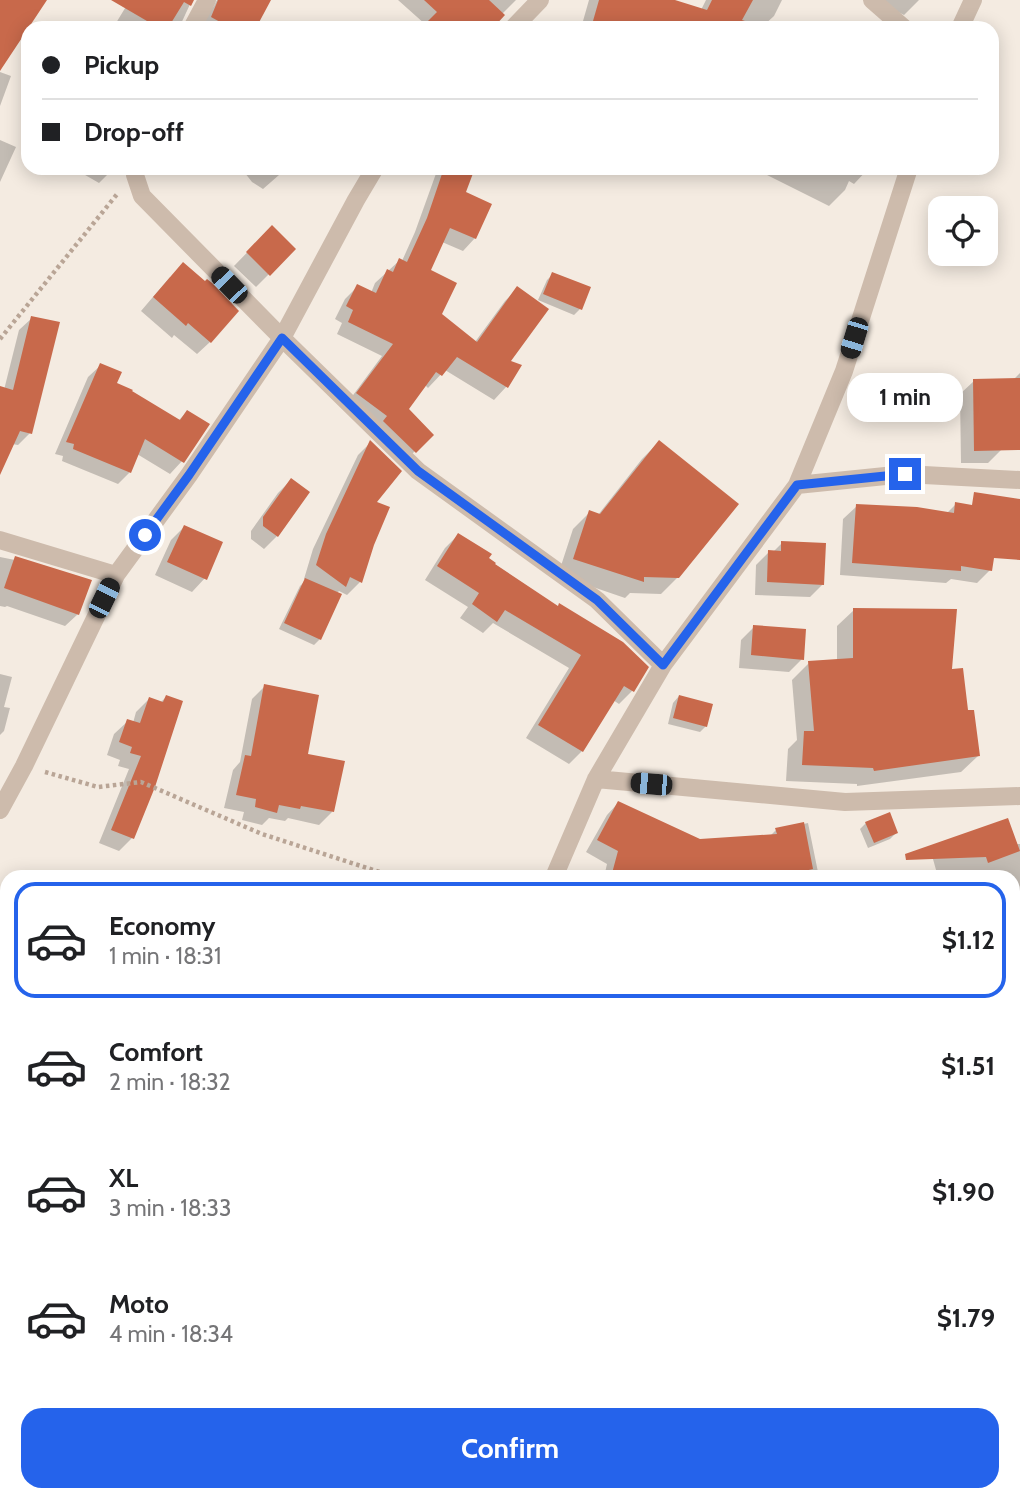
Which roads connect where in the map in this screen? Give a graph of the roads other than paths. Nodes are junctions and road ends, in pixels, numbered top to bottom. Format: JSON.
{"nodes":[{"id":1,"x":207,"y":0,"type":"edge"},
{"id":2,"x":540,"y":0,"type":"edge"},
{"id":3,"x":872,"y":0,"type":"edge"},
{"id":4,"x":973,"y":0,"type":"edge"},
{"id":5,"x":196,"y":21,"type":"edge"},
{"id":6,"x":520,"y":21,"type":"edge"},
{"id":7,"x":896,"y":21,"type":"edge"},
{"id":8,"x":963,"y":21,"type":"edge"},
{"id":9,"x":135,"y":175,"type":"edge"},
{"id":10,"x":371,"y":175,"type":"edge"},
{"id":11,"x":907,"y":175,"type":"edge"},
{"id":12,"x":282,"y":338,"type":"junction"},
{"id":13,"x":1020,"y":480,"type":"edge"},
{"id":14,"x":797,"y":485,"type":"junction"},
{"id":15,"x":0,"y":540,"type":"edge"},
{"id":16,"x":116,"y":575,"type":"junction"},
{"id":17,"x":663,"y":665,"type":"junction"},
{"id":18,"x":596,"y":779,"type":"junction"},
{"id":19,"x":1020,"y":796,"type":"edge"},
{"id":20,"x":0,"y":810,"type":"edge"},
{"id":21,"x":557,"y":870,"type":"edge"}],
"edges":[{"from":1,"to":5,"type":"street"},
{"from":2,"to":6,"type":"street"},
{"from":3,"to":7,"type":"street"},
{"from":4,"to":8,"type":"street"},
{"from":9,"to":12,"type":"street"},
{"from":10,"to":12,"type":"street"},
{"from":11,"to":14,"type":"street"},
{"from":12,"to":16,"type":"street"},
{"from":12,"to":17,"type":"street"},
{"from":13,"to":14,"type":"street"},
{"from":14,"to":17,"type":"street"},
{"from":15,"to":16,"type":"street"},
{"from":16,"to":20,"type":"street"},
{"from":17,"to":18,"type":"street"},
{"from":18,"to":19,"type":"street"},
{"from":18,"to":21,"type":"street"}]}
